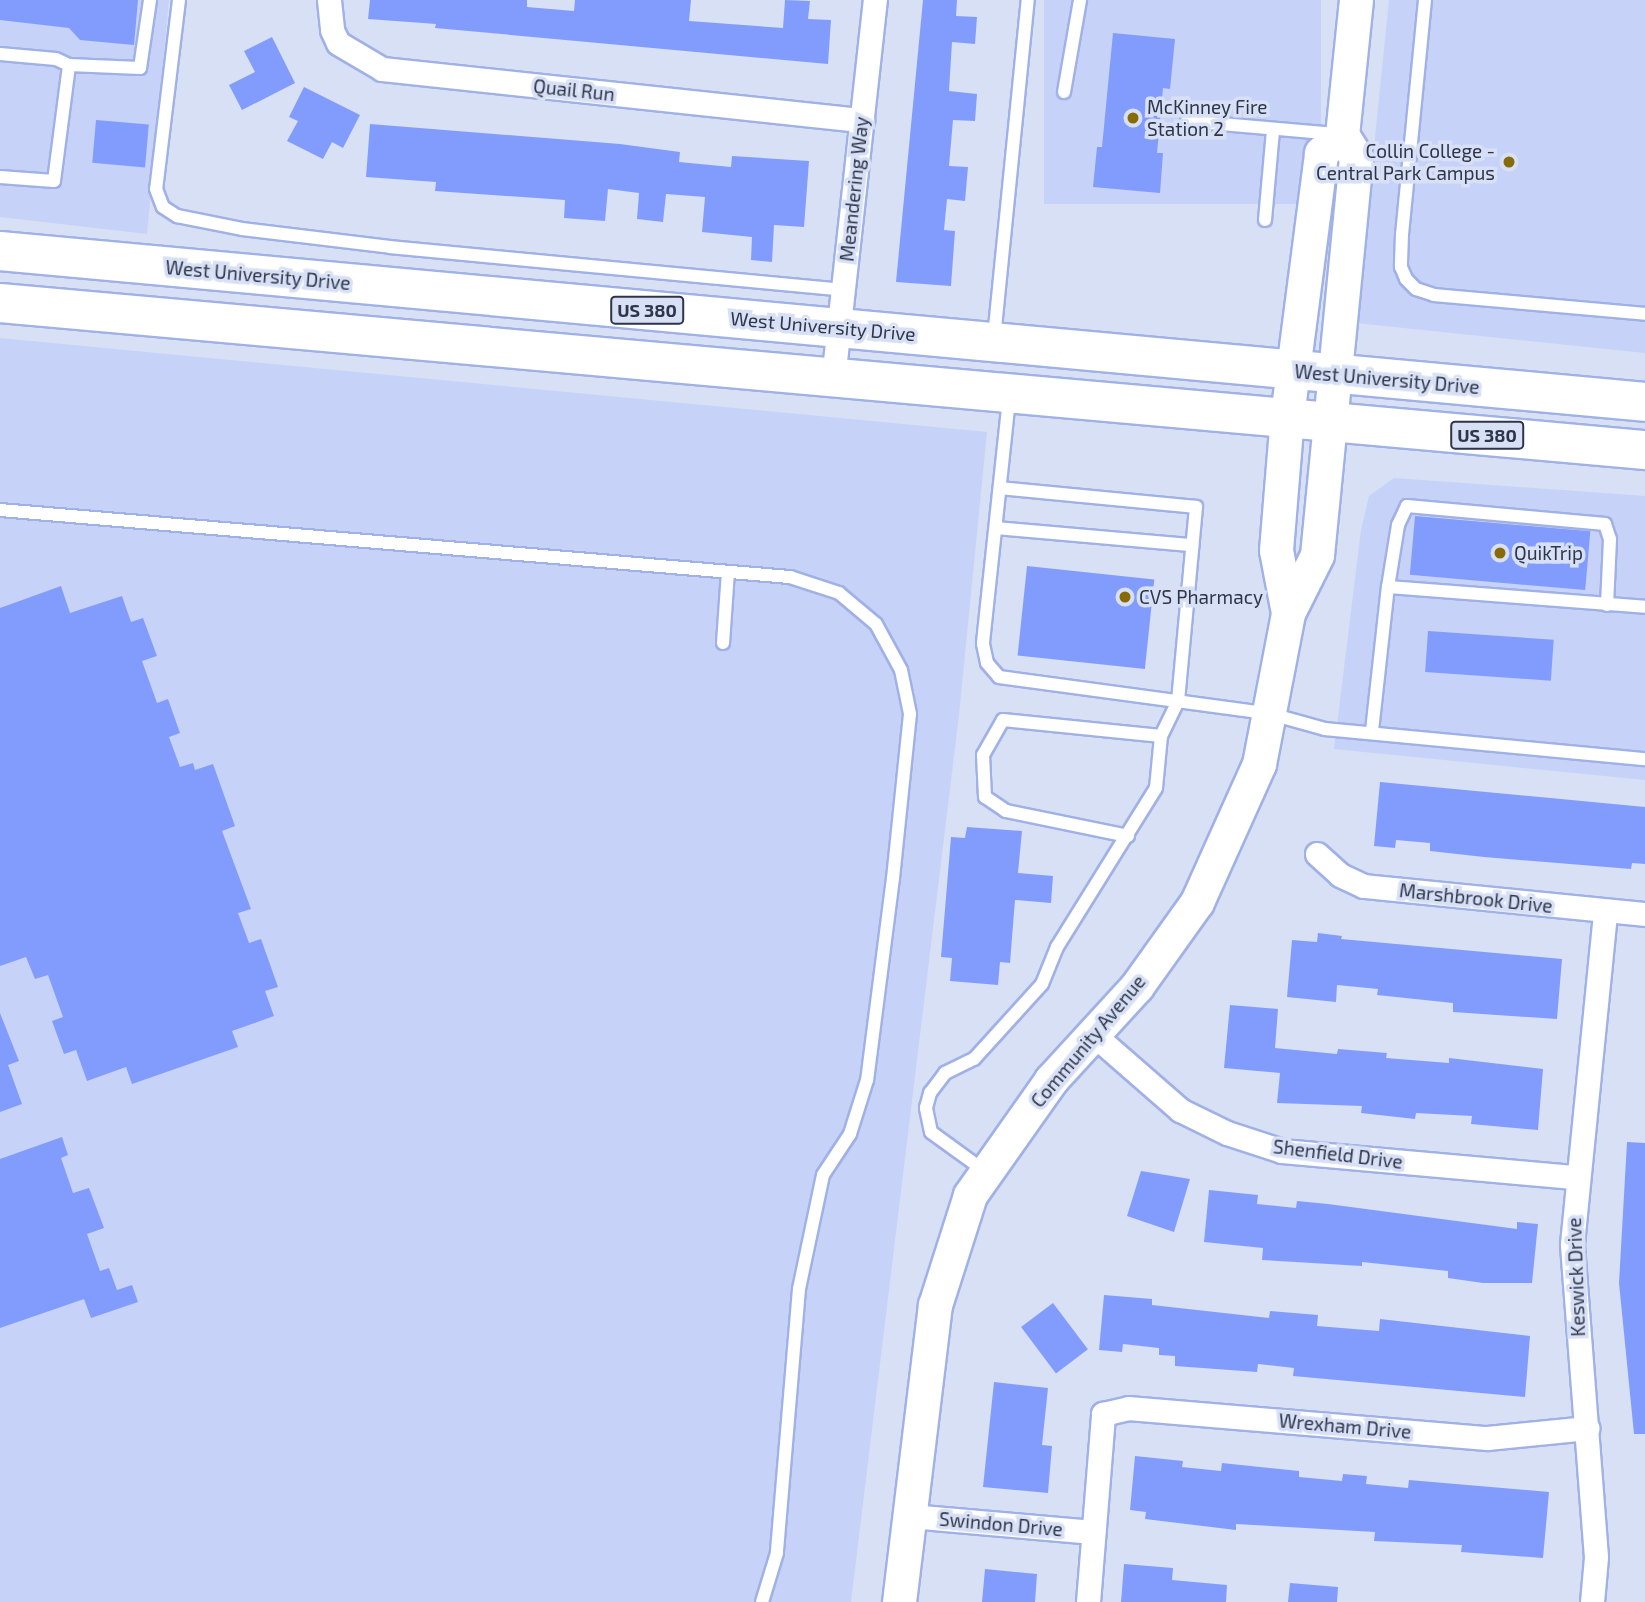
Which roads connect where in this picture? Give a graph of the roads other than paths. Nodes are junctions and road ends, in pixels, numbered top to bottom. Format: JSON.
{"nodes":[{"id":1,"x":150,"y":0,"type":"edge"},
{"id":2,"x":178,"y":0,"type":"edge"},
{"id":3,"x":329,"y":0,"type":"edge"},
{"id":4,"x":875,"y":0,"type":"edge"},
{"id":5,"x":1028,"y":0,"type":"edge"},
{"id":6,"x":1080,"y":0,"type":"edge"},
{"id":7,"x":1356,"y":0,"type":"edge"},
{"id":8,"x":1425,"y":0,"type":"edge"},
{"id":9,"x":0,"y":54,"type":"edge"},
{"id":10,"x":69,"y":65,"type":"junction"},
{"id":11,"x":1064,"y":92,"type":"dead end"},
{"id":12,"x":862,"y":120,"type":"junction"},
{"id":13,"x":1187,"y":121,"type":"dead end"},
{"id":14,"x":1272,"y":130,"type":"junction"},
{"id":15,"x":1342,"y":135,"type":"junction"},
{"id":16,"x":0,"y":177,"type":"edge"},
{"id":17,"x":1265,"y":220,"type":"dead end"},
{"id":18,"x":0,"y":251,"type":"edge"},
{"id":19,"x":843,"y":290,"type":"junction"},
{"id":20,"x":0,"y":303,"type":"edge"},
{"id":21,"x":1645,"y":314,"type":"edge"},
{"id":22,"x":838,"y":327,"type":"junction"},
{"id":23,"x":993,"y":342,"type":"junction"},
{"id":24,"x":1294,"y":370,"type":"junction"},
{"id":25,"x":1332,"y":374,"type":"junction"},
{"id":26,"x":834,"y":379,"type":"junction"},
{"id":27,"x":1010,"y":395,"type":"junction"},
{"id":28,"x":1645,"y":402,"type":"edge"},
{"id":29,"x":1287,"y":416,"type":"junction"},
{"id":30,"x":1329,"y":420,"type":"junction"},
{"id":31,"x":1645,"y":450,"type":"edge"},
{"id":32,"x":1000,"y":488,"type":"junction"},
{"id":33,"x":0,"y":510,"type":"edge"},
{"id":34,"x":996,"y":528,"type":"junction"},
{"id":35,"x":1192,"y":545,"type":"junction"},
{"id":36,"x":728,"y":572,"type":"junction"},
{"id":37,"x":1388,"y":587,"type":"junction"},
{"id":38,"x":1607,"y":605,"type":"junction"},
{"id":39,"x":1645,"y":607,"type":"edge"},
{"id":40,"x":1288,"y":613,"type":"junction"},
{"id":41,"x":723,"y":643,"type":"dead end"},
{"id":42,"x":1178,"y":701,"type":"junction"},
{"id":43,"x":1271,"y":713,"type":"junction"},
{"id":44,"x":1372,"y":731,"type":"junction"},
{"id":45,"x":1161,"y":736,"type":"junction"},
{"id":46,"x":1645,"y":759,"type":"edge"},
{"id":47,"x":1129,"y":836,"type":"junction"},
{"id":48,"x":1317,"y":854,"type":"dead end"},
{"id":49,"x":1605,"y":911,"type":"junction"},
{"id":50,"x":1645,"y":914,"type":"edge"},
{"id":51,"x":1093,"y":1034,"type":"junction"},
{"id":52,"x":986,"y":1172,"type":"junction"},
{"id":53,"x":1576,"y":1177,"type":"junction"},
{"id":54,"x":1588,"y":1429,"type":"junction"},
{"id":55,"x":910,"y":1516,"type":"junction"},
{"id":56,"x":1093,"y":1532,"type":"junction"},
{"id":57,"x":762,"y":1602,"type":"edge"},
{"id":58,"x":899,"y":1602,"type":"edge"},
{"id":59,"x":1088,"y":1602,"type":"edge"},
{"id":60,"x":1592,"y":1602,"type":"edge"}],
"edges":[{"from":1,"to":10,"type":"lane"},
{"from":2,"to":19,"type":"lane"},
{"from":3,"to":12,"type":"street","name":"Quail Run"},
{"from":4,"to":12,"type":"street","name":"Meandering Way"},
{"from":5,"to":23,"type":"lane"},
{"from":6,"to":11,"type":"lane"},
{"from":7,"to":15,"type":"street","name":"Community Avenue"},
{"from":8,"to":21,"type":"lane"},
{"from":9,"to":10,"type":"lane"},
{"from":10,"to":16,"type":"lane"},
{"from":12,"to":19,"type":"street","name":"Meandering Way"},
{"from":13,"to":14,"type":"lane"},
{"from":14,"to":15,"type":"lane"},
{"from":14,"to":17,"type":"lane"},
{"from":15,"to":24,"type":"street","name":"Community Avenue"},
{"from":15,"to":25,"type":"street","name":"Community Avenue"},
{"from":18,"to":22,"type":"highway","name":"West University Drive","number":"US 380"},
{"from":19,"to":22,"type":"street","name":"Meandering Way"},
{"from":20,"to":26,"type":"highway","number":"US 380"},
{"from":22,"to":23,"type":"highway","name":"West University Drive","number":"US 380"},
{"from":22,"to":26,"type":"street","name":"Meandering Way"},
{"from":23,"to":24,"type":"highway","name":"West University Drive","number":"US 380"},
{"from":24,"to":25,"type":"highway","name":"West University Drive","number":"US 380"},
{"from":24,"to":29,"type":"street","name":"Community Avenue"},
{"from":25,"to":28,"type":"highway","name":"West University Drive","number":"US 380"},
{"from":25,"to":30,"type":"street","name":"Community Avenue"},
{"from":26,"to":27,"type":"highway","number":"US 380"},
{"from":27,"to":29,"type":"highway","number":"US 380"},
{"from":27,"to":32,"type":"lane"},
{"from":29,"to":30,"type":"highway","number":"US 380"},
{"from":29,"to":40,"type":"street","name":"Community Avenue"},
{"from":30,"to":31,"type":"highway","number":"US 380"},
{"from":30,"to":40,"type":"street","name":"Community Avenue"},
{"from":32,"to":34,"type":"lane"},
{"from":32,"to":35,"type":"lane"},
{"from":33,"to":36,"type":"lane"},
{"from":34,"to":35,"type":"lane"},
{"from":34,"to":42,"type":"lane"},
{"from":35,"to":42,"type":"lane"},
{"from":36,"to":41,"type":"lane"},
{"from":36,"to":57,"type":"lane"},
{"from":37,"to":38,"type":"lane"},
{"from":37,"to":38,"type":"lane"},
{"from":37,"to":44,"type":"lane"},
{"from":38,"to":39,"type":"lane"},
{"from":40,"to":43,"type":"street","name":"Community Avenue"},
{"from":42,"to":43,"type":"lane"},
{"from":42,"to":45,"type":"lane"},
{"from":43,"to":44,"type":"lane"},
{"from":43,"to":51,"type":"street","name":"Community Avenue"},
{"from":44,"to":46,"type":"lane"},
{"from":45,"to":47,"type":"lane"},
{"from":45,"to":47,"type":"lane"},
{"from":47,"to":52,"type":"lane"},
{"from":48,"to":49,"type":"street","name":"Marshbrook Drive"},
{"from":49,"to":50,"type":"street","name":"Marshbrook Drive"},
{"from":49,"to":53,"type":"street","name":"Keswick Drive"},
{"from":51,"to":52,"type":"street","name":"Community Avenue"},
{"from":51,"to":53,"type":"street","name":"Shenfield Drive"},
{"from":52,"to":55,"type":"street","name":"Community Avenue"},
{"from":53,"to":54,"type":"street","name":"Keswick Drive"},
{"from":54,"to":56,"type":"street","name":"Wrexham Drive"},
{"from":54,"to":60,"type":"street","name":"Keswick Drive"},
{"from":55,"to":56,"type":"street","name":"Swindon Drive"},
{"from":55,"to":58,"type":"street","name":"Community Avenue"},
{"from":56,"to":59,"type":"street"}]}
